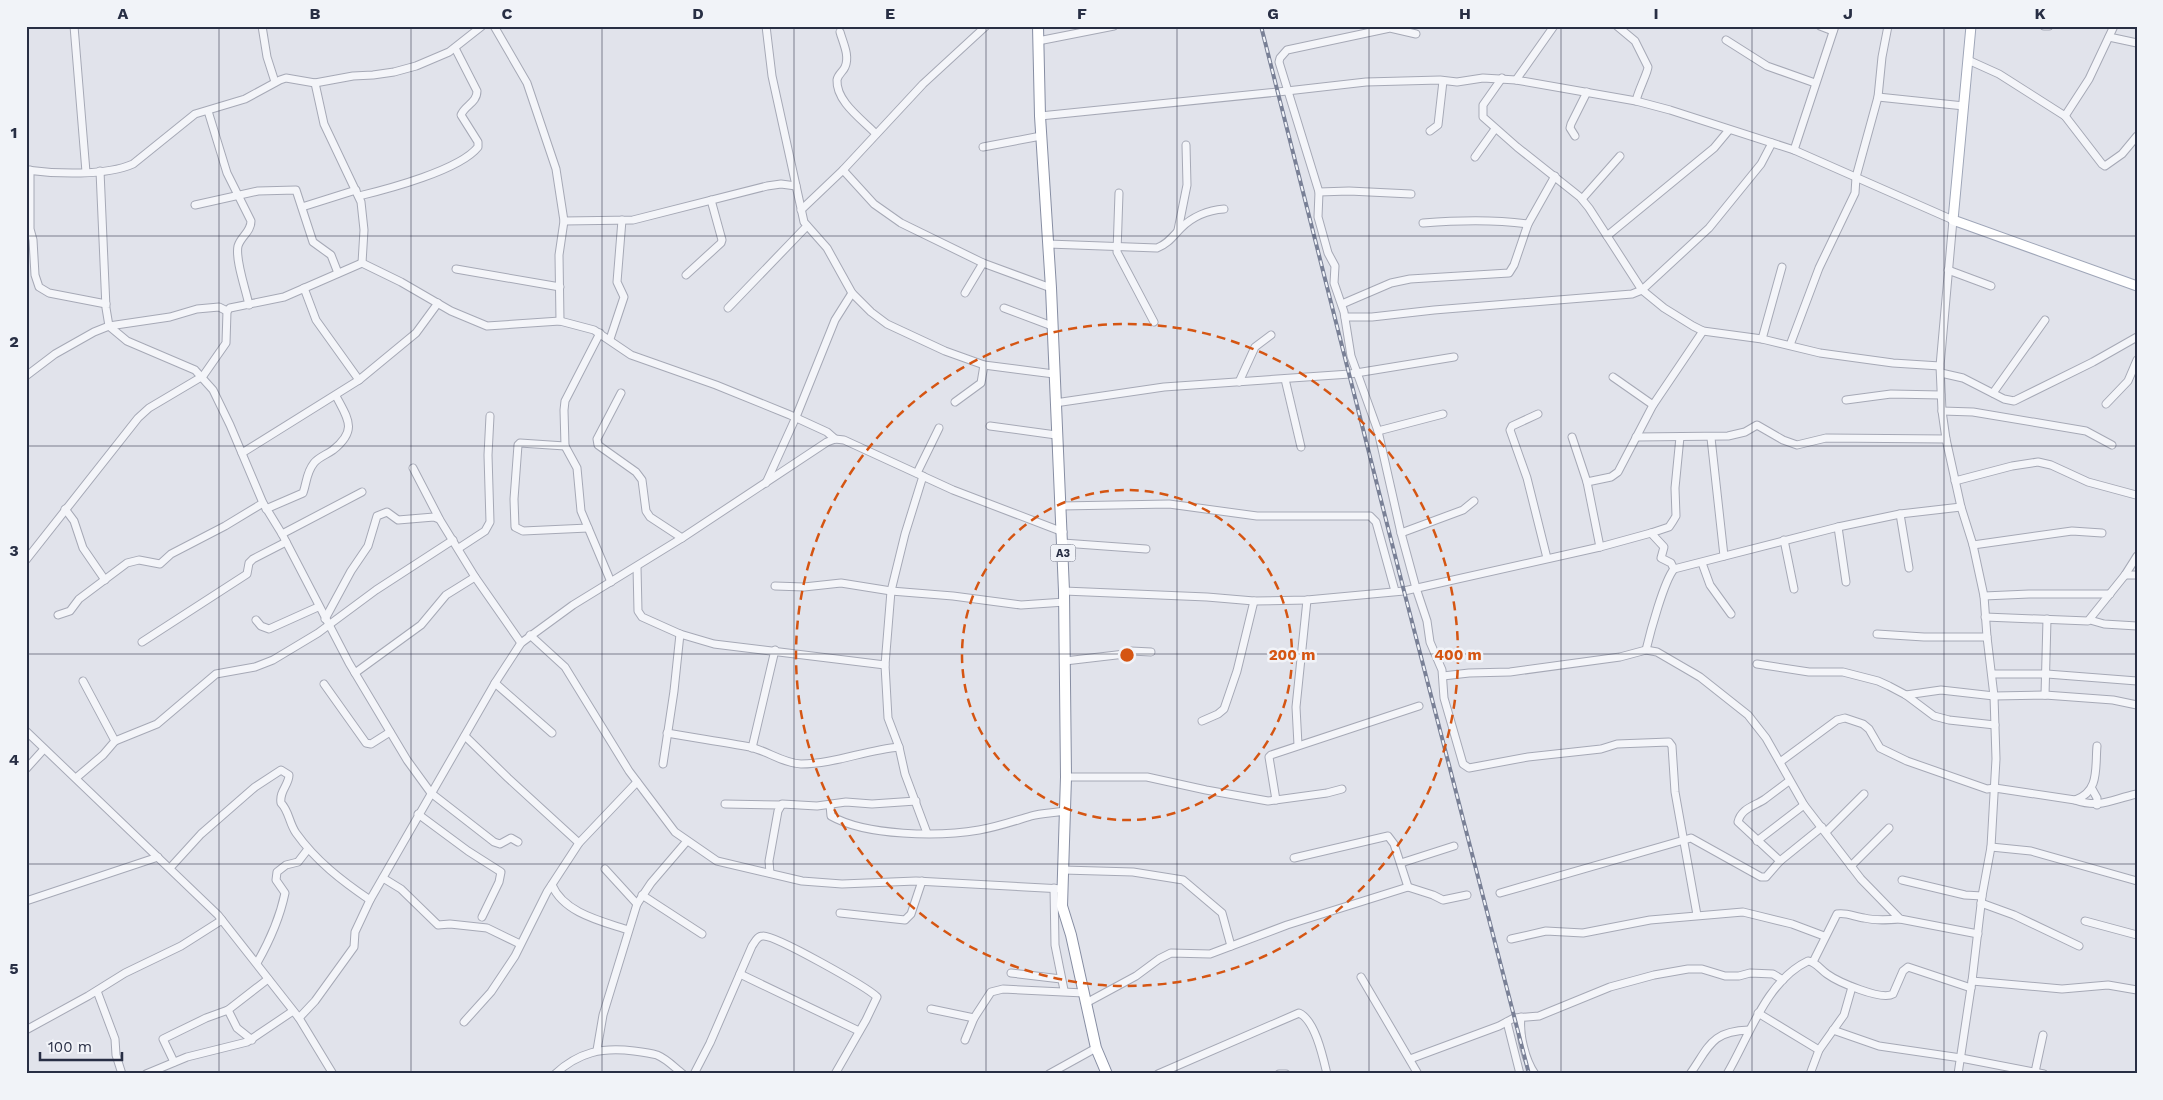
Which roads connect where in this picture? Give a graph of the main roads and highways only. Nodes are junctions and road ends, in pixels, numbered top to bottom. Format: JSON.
{"nodes":[{"id":1,"x":1038,"y":26,"type":"edge"},
{"id":2,"x":1969,"y":27,"type":"edge"},
{"id":3,"x":2137,"y":286,"type":"edge"},
{"id":4,"x":1107,"y":1074,"type":"edge"}],
"edges":[{"from":1,"to":4,"type":"highway","number":"A3"},
{"from":2,"to":3,"type":"main road"}]}
